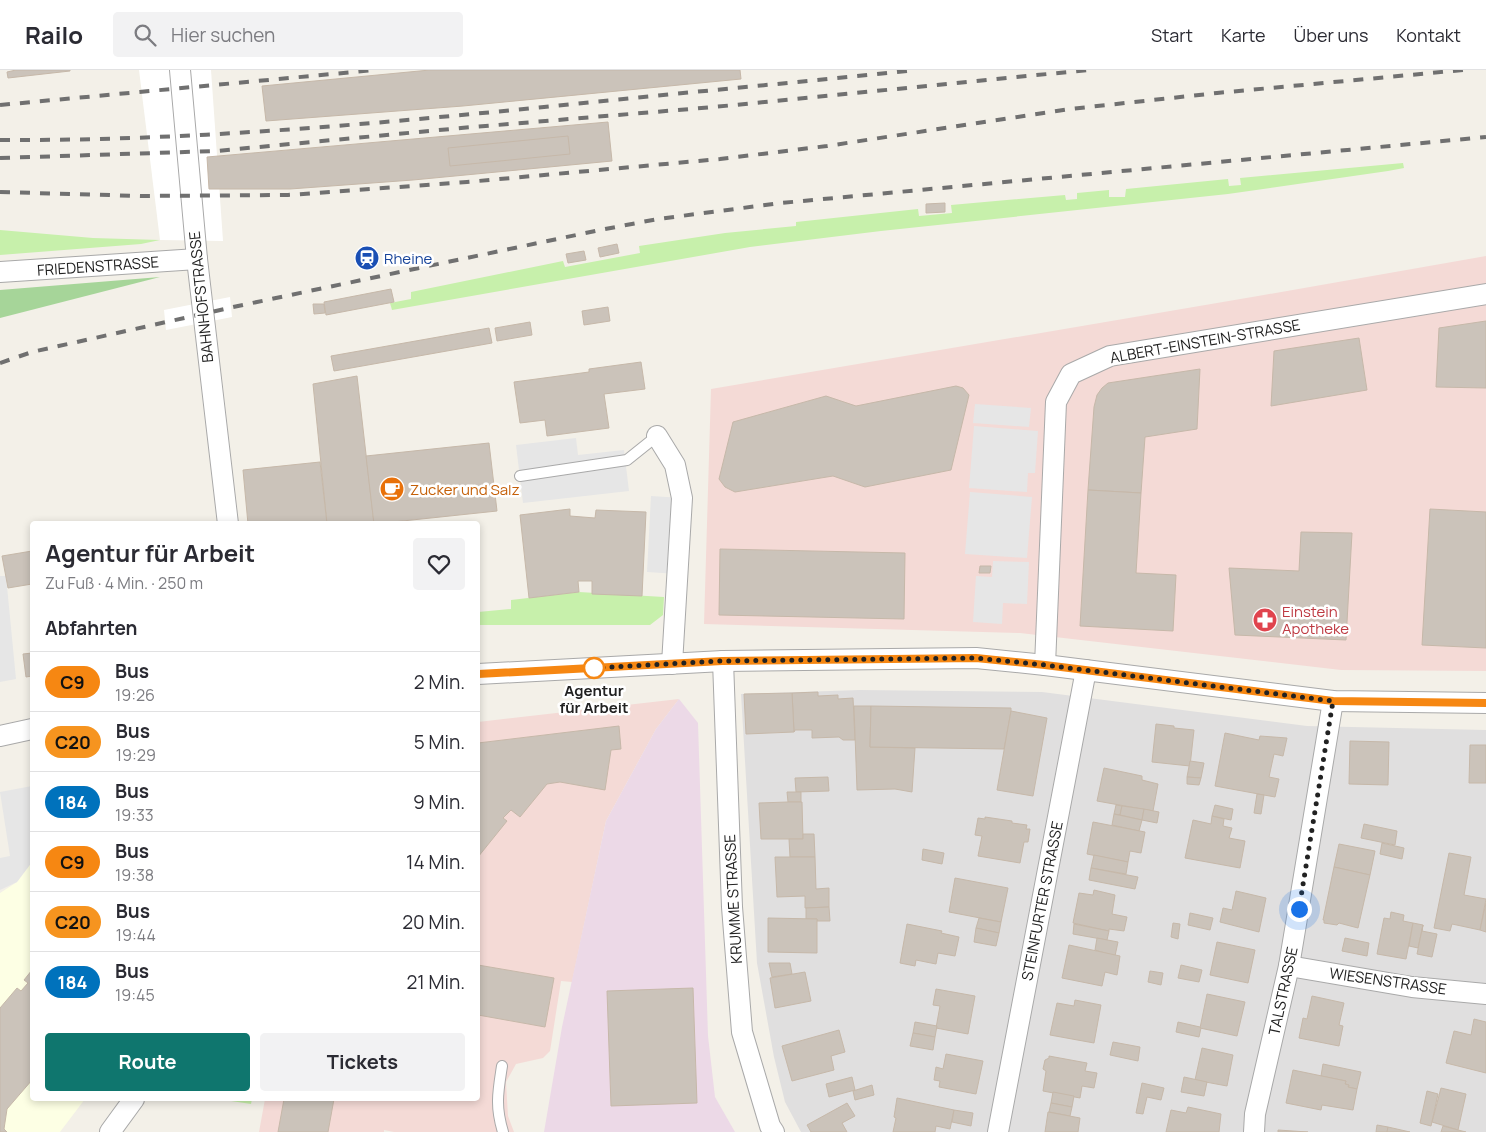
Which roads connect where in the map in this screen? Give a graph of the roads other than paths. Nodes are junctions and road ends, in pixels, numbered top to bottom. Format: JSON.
{"nodes":[{"id":1,"x":180,"y":70,"type":"edge"},
{"id":2,"x":196,"y":259,"type":"junction"},
{"id":3,"x":0,"y":272,"type":"edge"},
{"id":4,"x":1486,"y":294,"type":"edge"},
{"id":5,"x":657,"y":436,"type":"joint"},
{"id":6,"x":520,"y":476,"type":"dead end"},
{"id":7,"x":228,"y":521,"type":"edge"},
{"id":8,"x":722,"y":661,"type":"junction"},
{"id":9,"x":672,"y":664,"type":"junction"},
{"id":10,"x":1045,"y":665,"type":"junction"},
{"id":11,"x":1086,"y":670,"type":"junction"},
{"id":12,"x":480,"y":674,"type":"edge"},
{"id":13,"x":1333,"y":701,"type":"junction"},
{"id":14,"x":1486,"y":704,"type":"edge"},
{"id":15,"x":30,"y":729,"type":"edge"},
{"id":16,"x":0,"y":736,"type":"edge"},
{"id":17,"x":1290,"y":966,"type":"junction"},
{"id":18,"x":1486,"y":994,"type":"edge"},
{"id":19,"x":502,"y":1066,"type":"dead end"},
{"id":20,"x":133,"y":1101,"type":"edge"},
{"id":21,"x":110,"y":1132,"type":"edge"},
{"id":22,"x":503,"y":1132,"type":"edge"},
{"id":23,"x":774,"y":1132,"type":"edge"},
{"id":24,"x":998,"y":1132,"type":"edge"},
{"id":25,"x":1254,"y":1132,"type":"edge"}],
"edges":[{"from":1,"to":2,"type":"street","name":"BAHNHOFSTRASSE"},
{"from":2,"to":3,"type":"street","name":"FRIEDENSTRASSE"},
{"from":2,"to":7,"type":"street","name":"BAHNHOFSTRASSE"},
{"from":4,"to":10,"type":"street","name":"ALBERT-EINSTEIN-STRASSE"},
{"from":5,"to":6,"type":"lane"},
{"from":5,"to":9,"type":"street"},
{"from":8,"to":9,"type":"street"},
{"from":8,"to":10,"type":"street"},
{"from":8,"to":23,"type":"street","name":"KRUMME STRASSE"},
{"from":9,"to":12,"type":"street"},
{"from":10,"to":11,"type":"street"},
{"from":11,"to":13,"type":"street"},
{"from":11,"to":24,"type":"street","name":"STEINFURTER STRASSE"},
{"from":13,"to":14,"type":"street"},
{"from":13,"to":17,"type":"street","name":"TALSTRASSE"},
{"from":15,"to":16,"type":"street"},
{"from":17,"to":18,"type":"street","name":"WIESENSTRASSE"},
{"from":17,"to":25,"type":"street","name":"TALSTRASSE"},
{"from":19,"to":22,"type":"lane"},
{"from":20,"to":21,"type":"street"}]}
